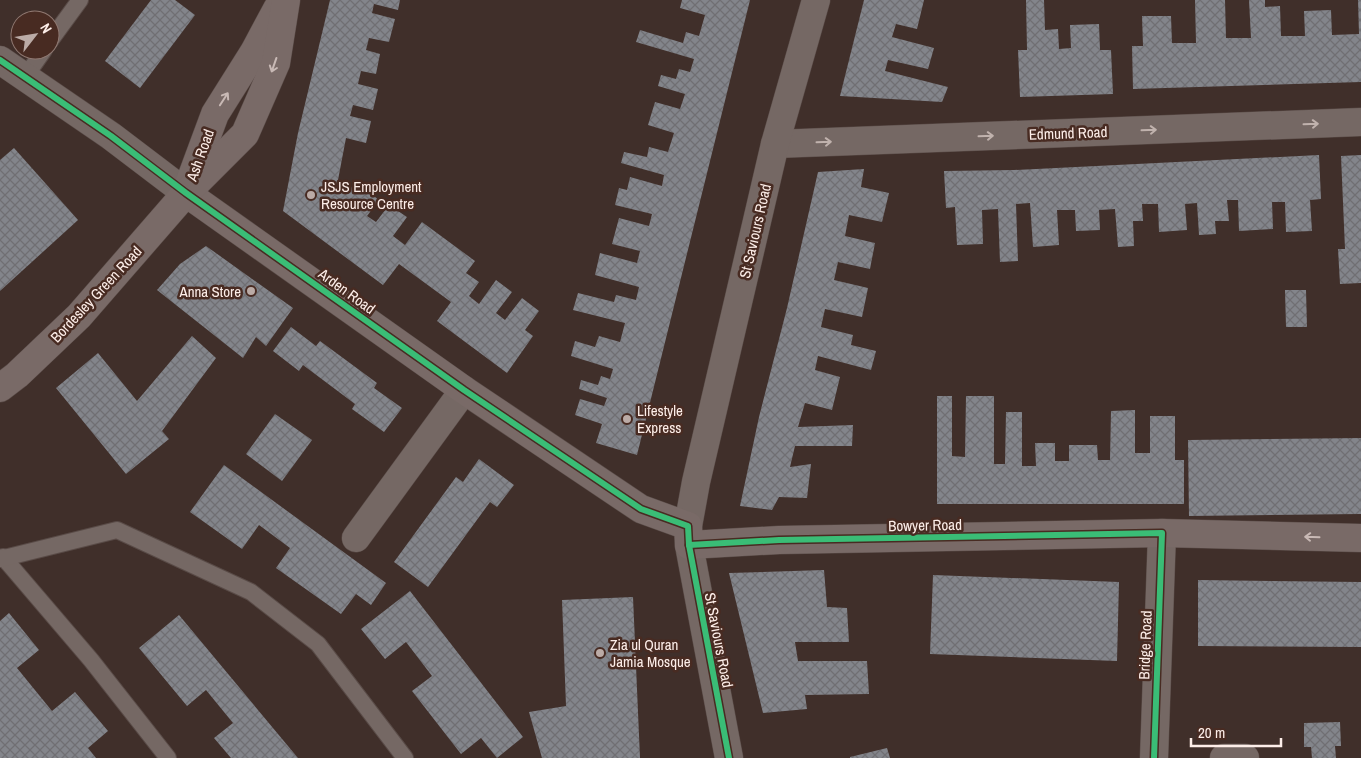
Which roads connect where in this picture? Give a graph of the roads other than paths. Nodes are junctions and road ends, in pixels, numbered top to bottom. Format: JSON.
{"nodes":[{"id":1,"x":80,"y":0,"type":"edge"},
{"id":2,"x":281,"y":0,"type":"edge"},
{"id":3,"x":286,"y":0,"type":"edge"},
{"id":4,"x":816,"y":0,"type":"edge"},
{"id":5,"x":60,"y":27,"type":"edge"},
{"id":6,"x":0,"y":60,"type":"edge"},
{"id":7,"x":37,"y":60,"type":"edge"},
{"id":8,"x":25,"y":77,"type":"junction"},
{"id":9,"x":1361,"y":122,"type":"edge"},
{"id":10,"x":775,"y":144,"type":"junction"},
{"id":11,"x":186,"y":193,"type":"junction"},
{"id":12,"x":0,"y":388,"type":"edge"},
{"id":13,"x":464,"y":390,"type":"junction"},
{"id":14,"x":1162,"y":533,"type":"junction"},
{"id":15,"x":688,"y":535,"type":"junction"},
{"id":16,"x":356,"y":538,"type":"dead end"},
{"id":17,"x":1361,"y":538,"type":"edge"},
{"id":18,"x":2,"y":558,"type":"edge"},
{"id":19,"x":168,"y":758,"type":"edge"},
{"id":20,"x":405,"y":758,"type":"edge"},
{"id":21,"x":729,"y":758,"type":"edge"},
{"id":22,"x":1154,"y":758,"type":"edge"},
{"id":23,"x":1224,"y":758,"type":"edge"},
{"id":24,"x":1245,"y":758,"type":"edge"}],
"edges":[{"from":1,"to":5,"type":"lane"},
{"from":11,"to":2,"type":"main road","name":"Ash Road","one_way":true},
{"from":3,"to":11,"type":"main road","name":"Ash Road","one_way":true},
{"from":4,"to":10,"type":"street","name":"St Saviours Road"},
{"from":6,"to":8,"type":"street","name":"Arden Road"},
{"from":7,"to":8,"type":"lane"},
{"from":8,"to":11,"type":"street","name":"Arden Road"},
{"from":10,"to":9,"type":"street","name":"Edmund Road","one_way":true},
{"from":10,"to":15,"type":"street","name":"St Saviours Road"},
{"from":11,"to":12,"type":"main road","name":"Bordesley Green Road"},
{"from":11,"to":13,"type":"main road","name":"Arden Road"},
{"from":13,"to":15,"type":"main road","name":"Arden Road"},
{"from":13,"to":16,"type":"street"},
{"from":14,"to":15,"type":"main road","name":"Bowyer Road"},
{"from":17,"to":14,"type":"main road","name":"Bowyer Road","one_way":true},
{"from":14,"to":22,"type":"street","name":"Bridge Road"},
{"from":15,"to":21,"type":"street","name":"St Saviours Road"},
{"from":18,"to":19,"type":"lane"},
{"from":18,"to":20,"type":"lane"},
{"from":23,"to":24,"type":"street"}]}
